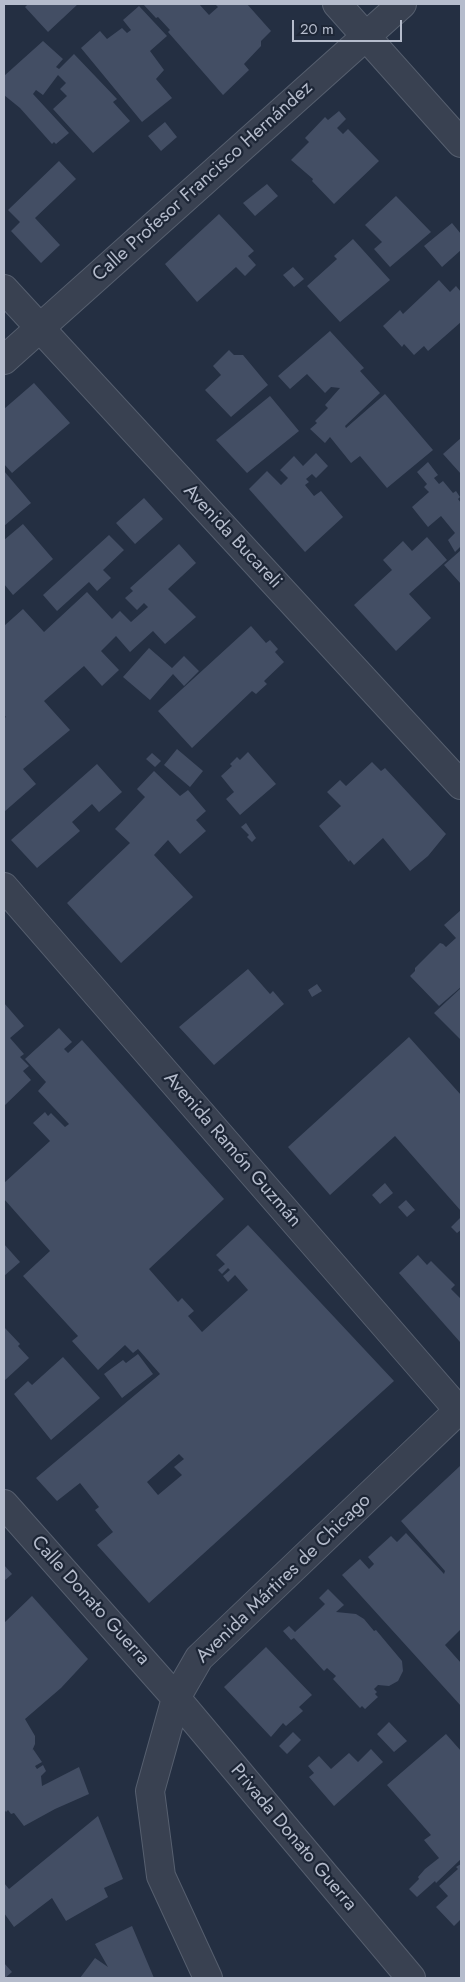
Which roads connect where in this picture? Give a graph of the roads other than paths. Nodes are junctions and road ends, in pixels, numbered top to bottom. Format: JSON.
{"nodes":[{"id":1,"x":337,"y":4,"type":"edge"},
{"id":2,"x":402,"y":4,"type":"edge"},
{"id":3,"x":366,"y":36,"type":"junction"},
{"id":4,"x":461,"y":142,"type":"edge"},
{"id":5,"x":4,"y":289,"type":"edge"},
{"id":6,"x":39,"y":329,"type":"junction"},
{"id":7,"x":4,"y":360,"type":"edge"},
{"id":8,"x":461,"y":785,"type":"edge"},
{"id":9,"x":4,"y":887,"type":"edge"},
{"id":10,"x":460,"y":1410,"type":"edge"},
{"id":11,"x":4,"y":1504,"type":"edge"},
{"id":12,"x":176,"y":1698,"type":"junction"},
{"id":13,"x":208,"y":1978,"type":"edge"},
{"id":14,"x":411,"y":1978,"type":"edge"}],
"edges":[{"from":1,"to":3,"type":"street"},
{"from":2,"to":3,"type":"street","name":"Calle Profesor Francisco Hernández"},
{"from":3,"to":4,"type":"street"},
{"from":3,"to":6,"type":"street","name":"Calle Profesor Francisco Hernández"},
{"from":5,"to":6,"type":"street","name":"Avenida Bucareli"},
{"from":6,"to":7,"type":"street","name":"Calle Profesor Francisco Hernández"},
{"from":6,"to":8,"type":"street","name":"Avenida Bucareli"},
{"from":9,"to":10,"type":"street","name":"Avenida Ramón Guzmán"},
{"from":10,"to":12,"type":"street","name":"Avenida Mártires de Chicago"},
{"from":11,"to":12,"type":"street","name":"Calle Donato Guerra"},
{"from":12,"to":13,"type":"street","name":"Avenida Mártires de Chicago"},
{"from":12,"to":14,"type":"street","name":"Privada Donato Guerra"}]}
